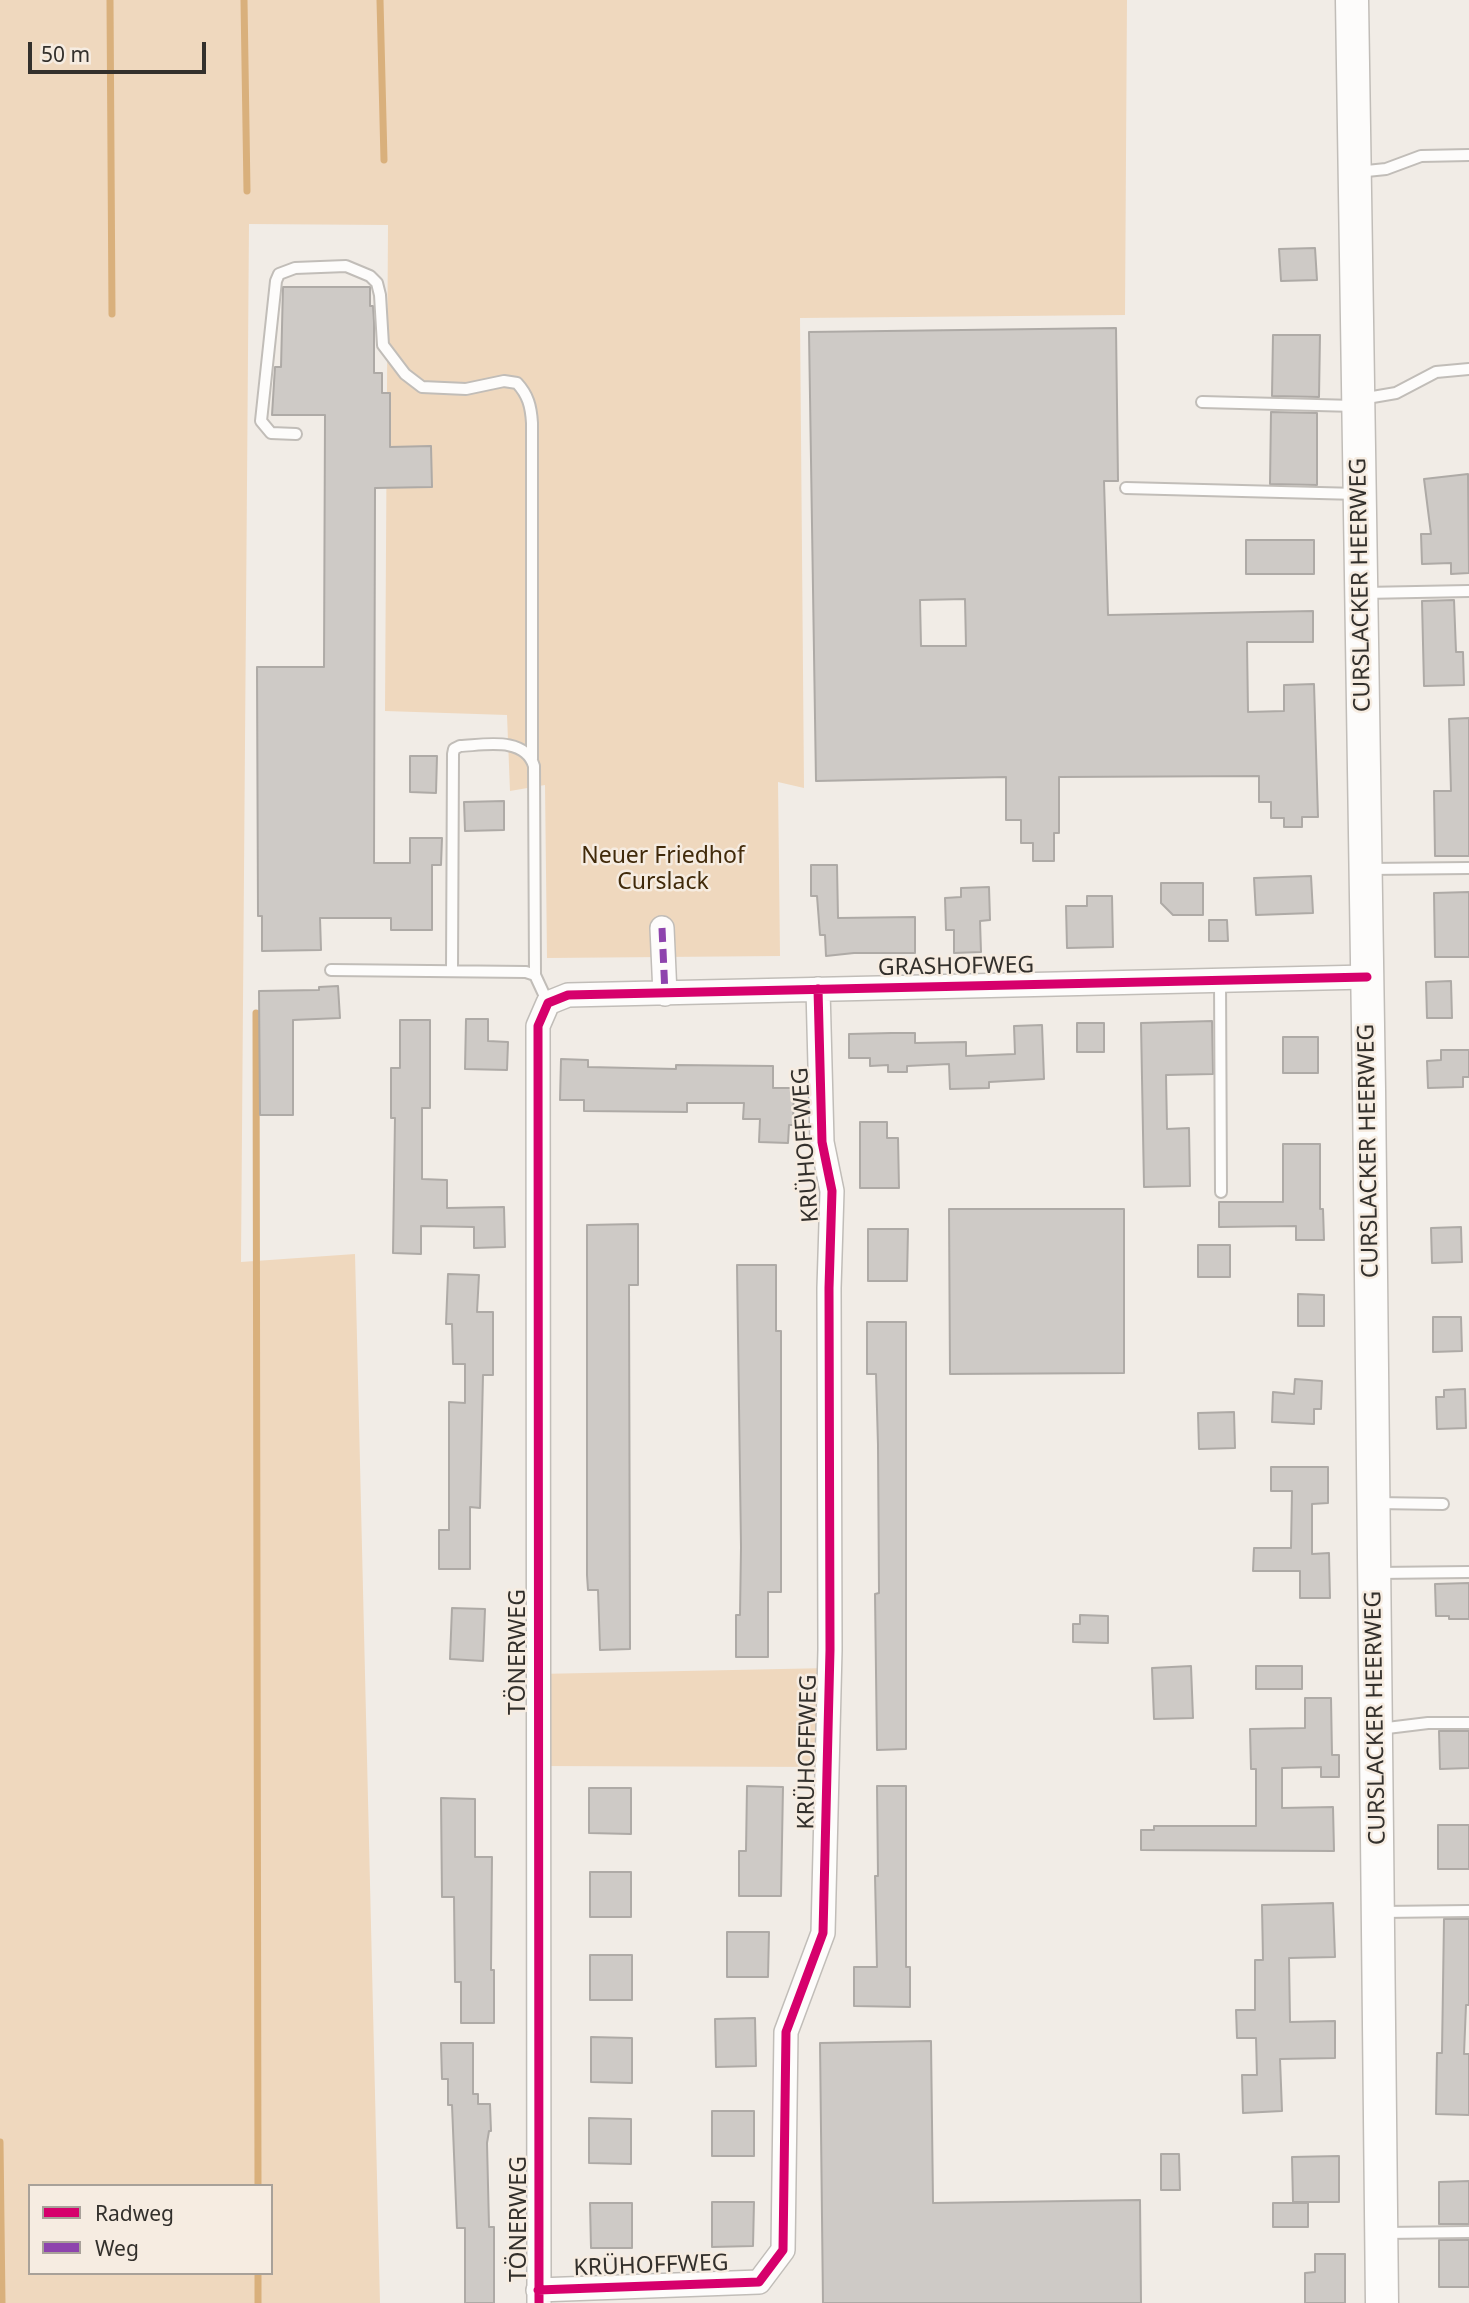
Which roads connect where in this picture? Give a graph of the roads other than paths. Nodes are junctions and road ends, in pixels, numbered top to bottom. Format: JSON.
{"nodes":[{"id":1,"x":1352,"y":0,"type":"edge"},
{"id":2,"x":1469,"y":155,"type":"edge"},
{"id":3,"x":1354,"y":172,"type":"junction"},
{"id":4,"x":1469,"y":369,"type":"edge"},
{"id":5,"x":1202,"y":402,"type":"dead end"},
{"id":6,"x":1358,"y":402,"type":"junction"},
{"id":7,"x":296,"y":433,"type":"dead end"},
{"id":8,"x":1126,"y":488,"type":"dead end"},
{"id":9,"x":1359,"y":494,"type":"junction"},
{"id":10,"x":1469,"y":591,"type":"edge"},
{"id":11,"x":1361,"y":593,"type":"junction"},
{"id":12,"x":532,"y":759,"type":"junction"},
{"id":13,"x":1469,"y":868,"type":"edge"},
{"id":14,"x":1365,"y":869,"type":"junction"},
{"id":15,"x":662,"y":928,"type":"dead end"},
{"id":16,"x":331,"y":970,"type":"dead end"},
{"id":17,"x":453,"y":970,"type":"junction"},
{"id":18,"x":535,"y":975,"type":"junction"},
{"id":19,"x":1367,"y":977,"type":"junction"},
{"id":20,"x":1220,"y":980,"type":"junction"},
{"id":21,"x":818,"y":989,"type":"junction"},
{"id":22,"x":665,"y":994,"type":"junction"},
{"id":23,"x":548,"y":1003,"type":"junction"},
{"id":24,"x":1222,"y":1192,"type":"dead end"},
{"id":25,"x":1443,"y":1503,"type":"dead end"},
{"id":26,"x":1373,"y":1504,"type":"junction"},
{"id":27,"x":1469,"y":1572,"type":"edge"},
{"id":28,"x":1374,"y":1573,"type":"junction"},
{"id":29,"x":1469,"y":1723,"type":"edge"},
{"id":30,"x":1376,"y":1729,"type":"junction"},
{"id":31,"x":1469,"y":1911,"type":"edge"},
{"id":32,"x":1378,"y":1912,"type":"junction"},
{"id":33,"x":1469,"y":2232,"type":"edge"},
{"id":34,"x":1382,"y":2233,"type":"junction"},
{"id":35,"x":538,"y":2296,"type":"edge"},
{"id":36,"x":1382,"y":2303,"type":"edge"}],
"edges":[{"from":1,"to":3,"type":"main road","name":"CURSLACKER HEERWEG"},
{"from":2,"to":3,"type":"lane"},
{"from":3,"to":6,"type":"main road","name":"CURSLACKER HEERWEG"},
{"from":4,"to":6,"type":"lane"},
{"from":5,"to":6,"type":"lane"},
{"from":6,"to":9,"type":"main road","name":"CURSLACKER HEERWEG"},
{"from":7,"to":12,"type":"lane"},
{"from":8,"to":9,"type":"lane"},
{"from":9,"to":11,"type":"main road","name":"CURSLACKER HEERWEG"},
{"from":10,"to":11,"type":"lane"},
{"from":11,"to":14,"type":"main road","name":"CURSLACKER HEERWEG"},
{"from":12,"to":17,"type":"lane"},
{"from":12,"to":18,"type":"lane"},
{"from":13,"to":14,"type":"lane"},
{"from":14,"to":19,"type":"main road","name":"CURSLACKER HEERWEG"},
{"from":15,"to":22,"type":"street"},
{"from":16,"to":17,"type":"lane"},
{"from":17,"to":18,"type":"lane"},
{"from":18,"to":23,"type":"lane"},
{"from":19,"to":20,"type":"street","name":"GRASHOFWEG"},
{"from":19,"to":26,"type":"main road","name":"CURSLACKER HEERWEG"},
{"from":20,"to":21,"type":"street","name":"GRASHOFWEG"},
{"from":20,"to":24,"type":"lane"},
{"from":21,"to":22,"type":"street","name":"GRASHOFWEG"},
{"from":21,"to":35,"type":"street","name":"KRÜHOFFWEG"},
{"from":22,"to":23,"type":"street","name":"GRASHOFWEG"},
{"from":23,"to":35,"type":"street","name":"TÖNERWEG"},
{"from":25,"to":26,"type":"lane"},
{"from":26,"to":28,"type":"main road","name":"CURSLACKER HEERWEG"},
{"from":27,"to":28,"type":"lane"},
{"from":28,"to":30,"type":"main road","name":"CURSLACKER HEERWEG"},
{"from":29,"to":30,"type":"lane"},
{"from":30,"to":32,"type":"main road","name":"CURSLACKER HEERWEG"},
{"from":31,"to":32,"type":"lane"},
{"from":32,"to":34,"type":"main road","name":"CURSLACKER HEERWEG"},
{"from":33,"to":34,"type":"lane"},
{"from":34,"to":36,"type":"main road","name":"CURSLACKER HEERWEG"}]}
